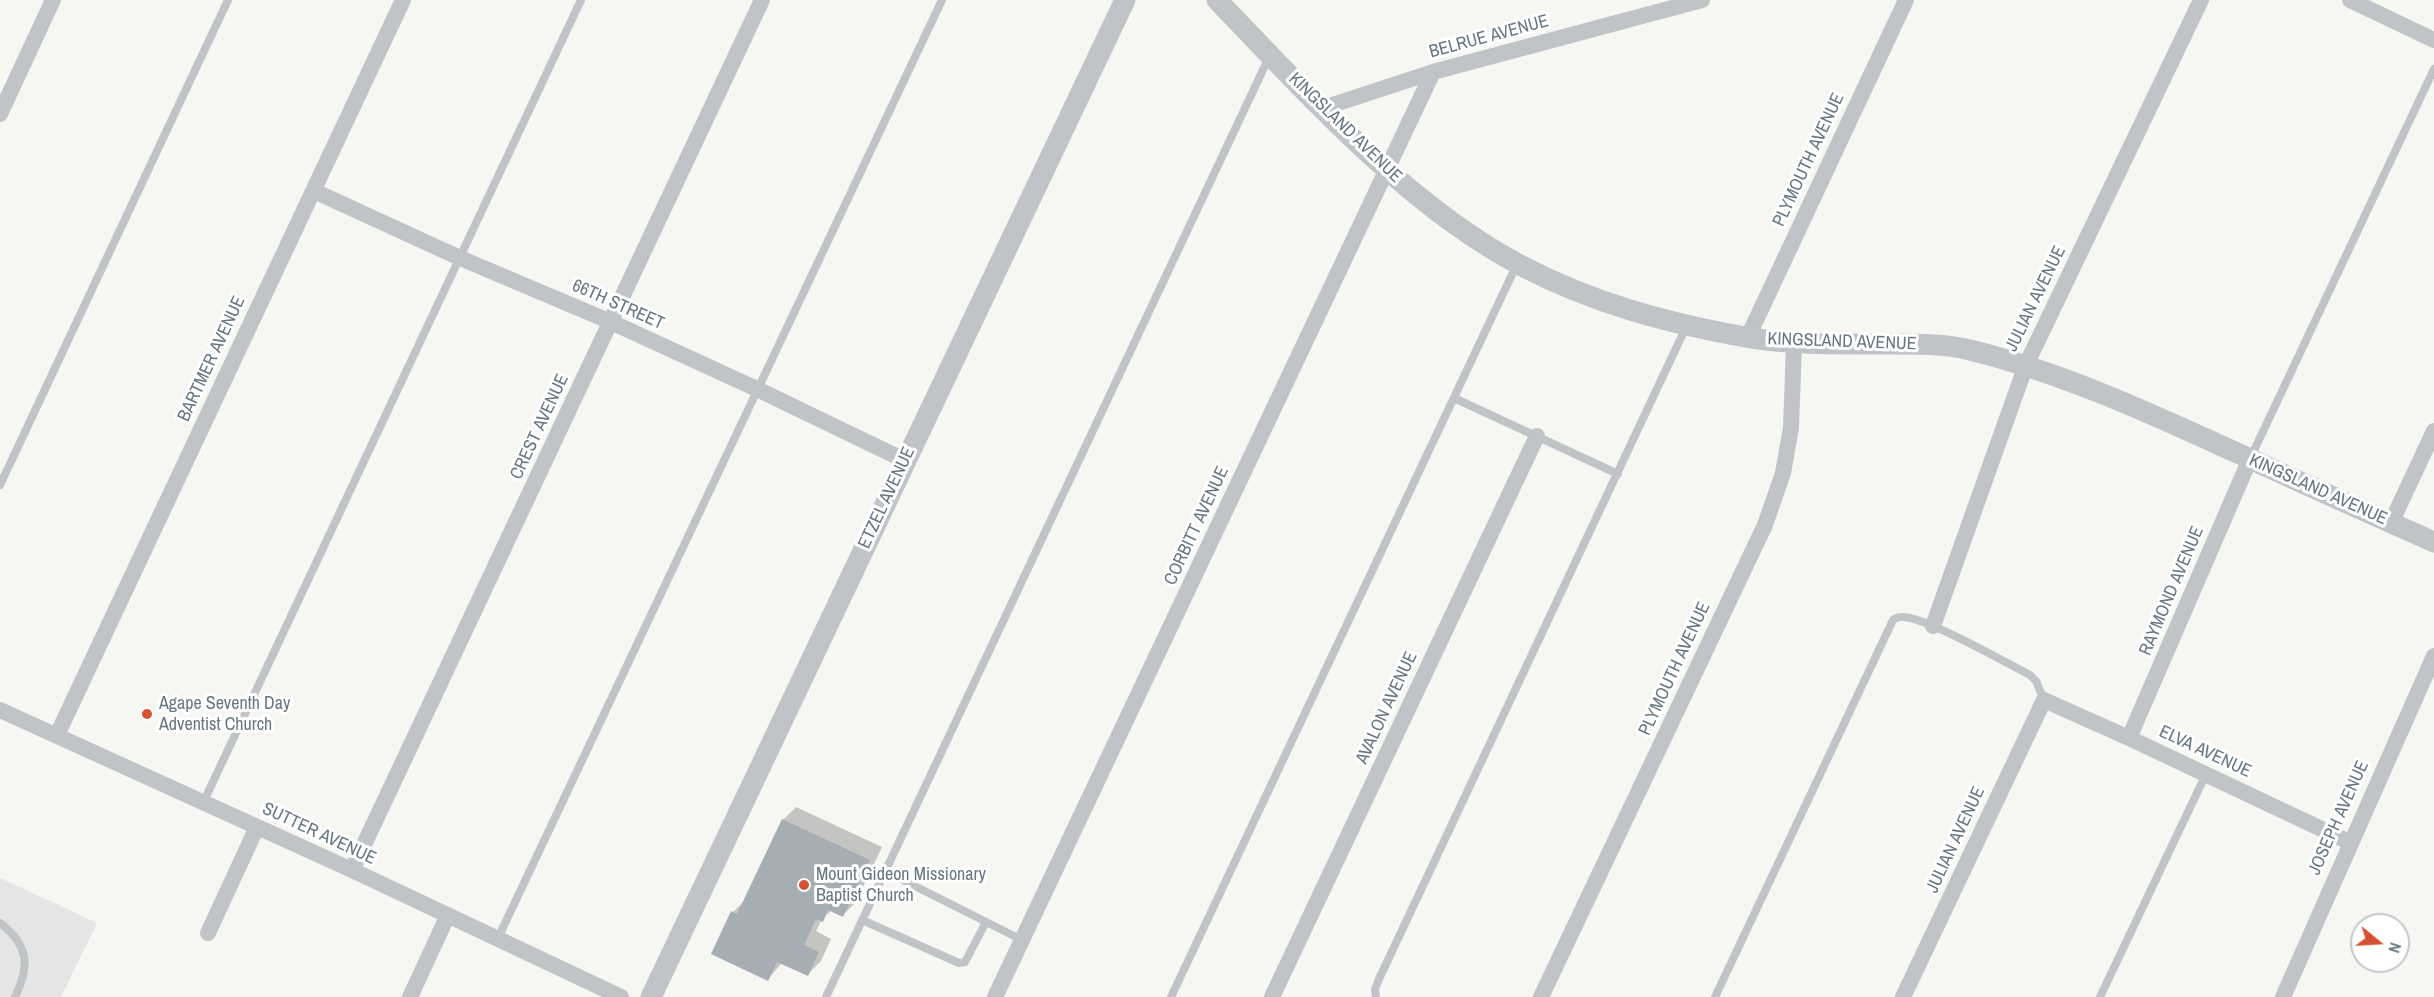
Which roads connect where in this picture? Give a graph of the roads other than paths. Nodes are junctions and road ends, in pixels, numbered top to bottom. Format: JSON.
{"nodes":[{"id":1,"x":53,"y":0,"type":"edge"},
{"id":2,"x":228,"y":0,"type":"edge"},
{"id":3,"x":403,"y":0,"type":"edge"},
{"id":4,"x":581,"y":0,"type":"edge"},
{"id":5,"x":762,"y":0,"type":"edge"},
{"id":6,"x":942,"y":0,"type":"edge"},
{"id":7,"x":1125,"y":0,"type":"edge"},
{"id":8,"x":1217,"y":0,"type":"edge"},
{"id":9,"x":1702,"y":0,"type":"edge"},
{"id":10,"x":1906,"y":0,"type":"edge"},
{"id":11,"x":2201,"y":0,"type":"edge"},
{"id":12,"x":2350,"y":0,"type":"edge"},
{"id":13,"x":2434,"y":40,"type":"edge"},
{"id":14,"x":1270,"y":55,"type":"junction"},
{"id":15,"x":2434,"y":69,"type":"edge"},
{"id":16,"x":1433,"y":72,"type":"junction"},
{"id":17,"x":1323,"y":108,"type":"junction"},
{"id":18,"x":0,"y":114,"type":"edge"},
{"id":19,"x":1387,"y":172,"type":"junction"},
{"id":20,"x":314,"y":190,"type":"junction"},
{"id":21,"x":460,"y":258,"type":"junction"},
{"id":22,"x":1517,"y":264,"type":"junction"},
{"id":23,"x":611,"y":322,"type":"junction"},
{"id":24,"x":1687,"y":325,"type":"junction"},
{"id":25,"x":1748,"y":337,"type":"junction"},
{"id":26,"x":1794,"y":344,"type":"junction"},
{"id":27,"x":2026,"y":365,"type":"junction"},
{"id":28,"x":759,"y":390,"type":"junction"},
{"id":29,"x":1454,"y":398,"type":"junction"},
{"id":30,"x":2434,"y":431,"type":"edge"},
{"id":31,"x":1538,"y":436,"type":"junction"},
{"id":32,"x":2250,"y":459,"type":"junction"},
{"id":33,"x":904,"y":460,"type":"junction"},
{"id":34,"x":1618,"y":474,"type":"junction"},
{"id":35,"x":0,"y":485,"type":"edge"},
{"id":36,"x":2391,"y":523,"type":"junction"},
{"id":37,"x":2434,"y":542,"type":"edge"},
{"id":38,"x":1933,"y":626,"type":"junction"},
{"id":39,"x":2434,"y":656,"type":"edge"},
{"id":40,"x":2044,"y":700,"type":"junction"},
{"id":41,"x":0,"y":710,"type":"edge"},
{"id":42,"x":57,"y":735,"type":"junction"},
{"id":43,"x":2129,"y":738,"type":"junction"},
{"id":44,"x":2206,"y":774,"type":"junction"},
{"id":45,"x":203,"y":803,"type":"junction"},
{"id":46,"x":257,"y":827,"type":"junction"},
{"id":47,"x":2349,"y":842,"type":"junction"},
{"id":48,"x":352,"y":870,"type":"junction"},
{"id":49,"x":885,"y":871,"type":"junction"},
{"id":50,"x":448,"y":915,"type":"junction"},
{"id":51,"x":862,"y":920,"type":"junction"},
{"id":52,"x":986,"y":922,"type":"junction"},
{"id":53,"x":0,"y":924,"type":"edge"},
{"id":54,"x":208,"y":933,"type":"dead end"},
{"id":55,"x":498,"y":938,"type":"junction"},
{"id":56,"x":1022,"y":939,"type":"junction"},
{"id":57,"x":15,"y":997,"type":"edge"},
{"id":58,"x":410,"y":997,"type":"edge"},
{"id":59,"x":621,"y":997,"type":"edge"},
{"id":60,"x":651,"y":997,"type":"edge"},
{"id":61,"x":826,"y":997,"type":"edge"},
{"id":62,"x":995,"y":997,"type":"edge"},
{"id":63,"x":1171,"y":997,"type":"edge"},
{"id":64,"x":1272,"y":997,"type":"edge"},
{"id":65,"x":1376,"y":997,"type":"edge"},
{"id":66,"x":1541,"y":997,"type":"edge"},
{"id":67,"x":1715,"y":997,"type":"edge"},
{"id":68,"x":1903,"y":997,"type":"edge"},
{"id":69,"x":2100,"y":997,"type":"edge"},
{"id":70,"x":2283,"y":997,"type":"edge"}],
"edges":[{"from":1,"to":18,"type":"street"},
{"from":2,"to":35,"type":"lane"},
{"from":3,"to":20,"type":"street","name":"BARTMER AVENUE"},
{"from":4,"to":21,"type":"lane"},
{"from":5,"to":23,"type":"street","name":"CREST AVENUE"},
{"from":6,"to":28,"type":"lane"},
{"from":7,"to":33,"type":"street","name":"ETZEL AVENUE"},
{"from":8,"to":14,"type":"street","name":"KINGSLAND AVENUE"},
{"from":9,"to":16,"type":"street","name":"BELRUE AVENUE"},
{"from":10,"to":25,"type":"street","name":"PLYMOUTH AVENUE"},
{"from":11,"to":27,"type":"street","name":"JULIAN AVENUE"},
{"from":12,"to":13,"type":"street"},
{"from":14,"to":17,"type":"street","name":"KINGSLAND AVENUE"},
{"from":14,"to":49,"type":"lane"},
{"from":15,"to":32,"type":"lane"},
{"from":16,"to":17,"type":"street","name":"BELRUE AVENUE"},
{"from":16,"to":19,"type":"street","name":"CORBITT AVENUE"},
{"from":17,"to":19,"type":"street","name":"KINGSLAND AVENUE"},
{"from":19,"to":22,"type":"street","name":"KINGSLAND AVENUE"},
{"from":19,"to":56,"type":"street","name":"CORBITT AVENUE"},
{"from":20,"to":21,"type":"street","name":"66TH STREET"},
{"from":20,"to":42,"type":"street","name":"BARTMER AVENUE"},
{"from":21,"to":23,"type":"street","name":"66TH STREET"},
{"from":21,"to":45,"type":"lane"},
{"from":22,"to":24,"type":"street","name":"KINGSLAND AVENUE"},
{"from":22,"to":29,"type":"lane"},
{"from":23,"to":28,"type":"street","name":"66TH STREET"},
{"from":23,"to":48,"type":"street","name":"CREST AVENUE"},
{"from":24,"to":25,"type":"street","name":"KINGSLAND AVENUE"},
{"from":24,"to":34,"type":"lane"},
{"from":25,"to":26,"type":"street","name":"KINGSLAND AVENUE"},
{"from":26,"to":27,"type":"street","name":"KINGSLAND AVENUE"},
{"from":26,"to":66,"type":"street","name":"PLYMOUTH AVENUE"},
{"from":27,"to":32,"type":"street","name":"KINGSLAND AVENUE"},
{"from":27,"to":38,"type":"street","name":"JULIAN AVENUE"},
{"from":28,"to":33,"type":"street","name":"66TH STREET"},
{"from":28,"to":55,"type":"lane"},
{"from":29,"to":31,"type":"lane"},
{"from":29,"to":63,"type":"lane"},
{"from":30,"to":36,"type":"street"},
{"from":31,"to":34,"type":"lane"},
{"from":31,"to":64,"type":"street","name":"AVALON AVENUE"},
{"from":32,"to":36,"type":"street","name":"KINGSLAND AVENUE"},
{"from":32,"to":43,"type":"street","name":"RAYMOND AVENUE"},
{"from":33,"to":60,"type":"street","name":"ETZEL AVENUE"},
{"from":34,"to":65,"type":"lane"},
{"from":36,"to":37,"type":"street","name":"KINGSLAND AVENUE"},
{"from":38,"to":40,"type":"lane"},
{"from":38,"to":67,"type":"lane"},
{"from":39,"to":47,"type":"street","name":"JOSEPH AVENUE"},
{"from":40,"to":43,"type":"street","name":"ELVA AVENUE"},
{"from":40,"to":68,"type":"street","name":"JULIAN AVENUE"},
{"from":41,"to":42,"type":"street","name":"SUTTER AVENUE"},
{"from":42,"to":45,"type":"street","name":"SUTTER AVENUE"},
{"from":43,"to":44,"type":"street","name":"ELVA AVENUE"},
{"from":44,"to":47,"type":"street","name":"ELVA AVENUE"},
{"from":44,"to":69,"type":"lane"},
{"from":45,"to":46,"type":"street","name":"SUTTER AVENUE"},
{"from":46,"to":48,"type":"street","name":"SUTTER AVENUE"},
{"from":46,"to":54,"type":"street"},
{"from":47,"to":70,"type":"street","name":"JOSEPH AVENUE"},
{"from":48,"to":50,"type":"street","name":"SUTTER AVENUE"},
{"from":49,"to":51,"type":"lane"},
{"from":49,"to":52,"type":"lane"},
{"from":50,"to":55,"type":"street","name":"SUTTER AVENUE"},
{"from":50,"to":58,"type":"street"},
{"from":51,"to":52,"type":"lane"},
{"from":51,"to":61,"type":"lane"},
{"from":52,"to":56,"type":"lane"},
{"from":53,"to":57,"type":"lane"},
{"from":55,"to":59,"type":"street","name":"SUTTER AVENUE"},
{"from":56,"to":62,"type":"street","name":"CORBITT AVENUE"}]}
